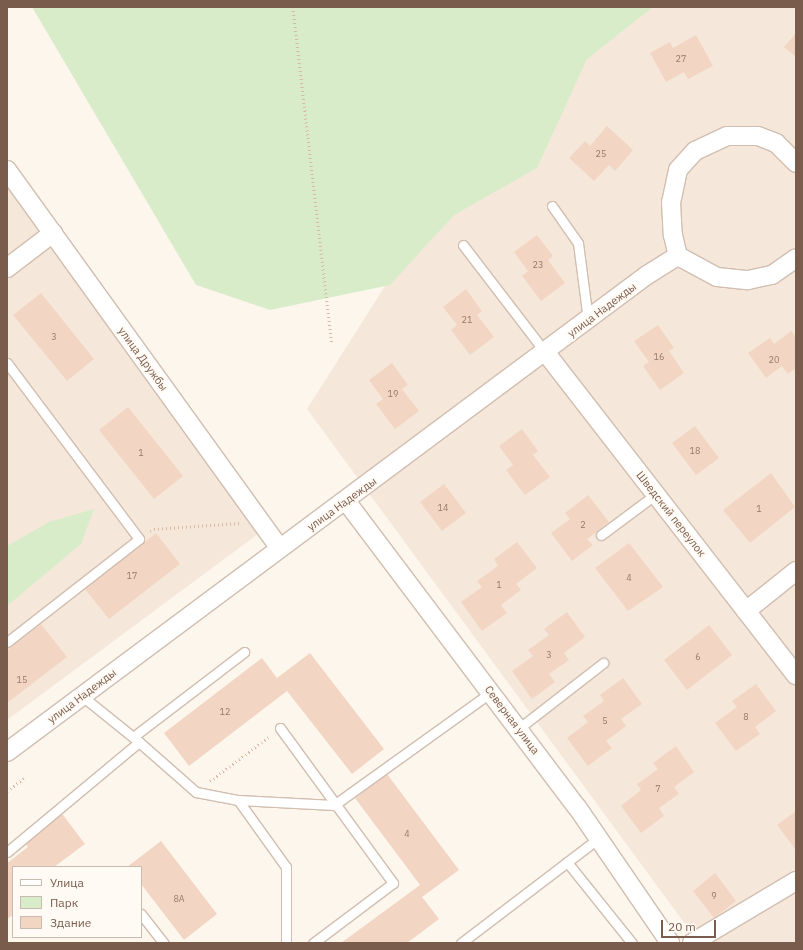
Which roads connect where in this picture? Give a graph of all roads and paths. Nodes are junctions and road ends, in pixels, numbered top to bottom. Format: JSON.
{"nodes":[{"id":1,"x":293,"y":7,"type":"edge"},
{"id":2,"x":796,"y":163,"type":"edge"},
{"id":3,"x":7,"y":170,"type":"edge"},
{"id":4,"x":552,"y":206,"type":"dead end"},
{"id":5,"x":52,"y":233,"type":"junction"},
{"id":6,"x":463,"y":246,"type":"dead end"},
{"id":7,"x":678,"y":256,"type":"junction"},
{"id":8,"x":796,"y":258,"type":"edge"},
{"id":9,"x":7,"y":268,"type":"edge"},
{"id":10,"x":588,"y":321,"type":"junction"},
{"id":11,"x":332,"y":344,"type":"dead end"},
{"id":12,"x":546,"y":353,"type":"junction"},
{"id":13,"x":7,"y":362,"type":"edge"},
{"id":14,"x":656,"y":494,"type":"junction"},
{"id":15,"x":346,"y":501,"type":"junction"},
{"id":16,"x":261,"y":522,"type":"junction"},
{"id":17,"x":601,"y":535,"type":"dead end"},
{"id":18,"x":140,"y":539,"type":"junction"},
{"id":19,"x":280,"y":548,"type":"junction"},
{"id":20,"x":796,"y":571,"type":"edge"},
{"id":21,"x":746,"y":611,"type":"junction"},
{"id":22,"x":7,"y":642,"type":"edge"},
{"id":23,"x":244,"y":652,"type":"dead end"},
{"id":24,"x":603,"y":662,"type":"dead end"},
{"id":25,"x":796,"y":675,"type":"edge"},
{"id":26,"x":491,"y":692,"type":"junction"},
{"id":27,"x":82,"y":696,"type":"junction"},
{"id":28,"x":280,"y":728,"type":"joint"},
{"id":29,"x":518,"y":728,"type":"junction"},
{"id":30,"x":136,"y":739,"type":"junction"},
{"id":31,"x":7,"y":752,"type":"edge"},
{"id":32,"x":24,"y":778,"type":"dead end"},
{"id":33,"x":7,"y":791,"type":"edge"},
{"id":34,"x":196,"y":792,"type":"junction"},
{"id":35,"x":238,"y":800,"type":"junction"},
{"id":36,"x":334,"y":805,"type":"junction"},
{"id":37,"x":600,"y":837,"type":"junction"},
{"id":38,"x":7,"y":852,"type":"edge"},
{"id":39,"x":567,"y":862,"type":"junction"},
{"id":40,"x":796,"y":881,"type":"edge"},
{"id":41,"x":142,"y":915,"type":"edge"},
{"id":42,"x":164,"y":943,"type":"edge"},
{"id":43,"x":286,"y":943,"type":"edge"},
{"id":44,"x":313,"y":943,"type":"edge"},
{"id":45,"x":461,"y":943,"type":"edge"},
{"id":46,"x":632,"y":943,"type":"edge"},
{"id":47,"x":670,"y":943,"type":"edge"},
{"id":48,"x":692,"y":943,"type":"edge"}],
"edges":[{"from":1,"to":11,"type":"path"},
{"from":2,"to":7,"type":"street"},
{"from":3,"to":5,"type":"street","name":"улица Дружбы"},
{"from":4,"to":10,"type":"lane"},
{"from":5,"to":9,"type":"street"},
{"from":5,"to":16,"type":"street","name":"улица Дружбы"},
{"from":6,"to":12,"type":"lane"},
{"from":7,"to":8,"type":"street"},
{"from":7,"to":10,"type":"street","name":"улица Надежды"},
{"from":10,"to":12,"type":"street","name":"улица Надежды"},
{"from":12,"to":14,"type":"street","name":"Шведский переулок"},
{"from":12,"to":15,"type":"street","name":"улица Надежды"},
{"from":13,"to":18,"type":"lane"},
{"from":14,"to":17,"type":"lane"},
{"from":14,"to":21,"type":"street","name":"Шведский переулок"},
{"from":15,"to":19,"type":"street","name":"улица Надежды"},
{"from":15,"to":26,"type":"street","name":"Северная улица"},
{"from":16,"to":18,"type":"path"},
{"from":16,"to":19,"type":"street","name":"улица Дружбы"},
{"from":18,"to":22,"type":"lane"},
{"from":19,"to":27,"type":"street","name":"улица Надежды"},
{"from":20,"to":21,"type":"street"},
{"from":21,"to":25,"type":"street","name":"Шведский переулок"},
{"from":23,"to":30,"type":"lane"},
{"from":24,"to":29,"type":"lane"},
{"from":26,"to":29,"type":"street","name":"Северная улица"},
{"from":26,"to":36,"type":"lane"},
{"from":27,"to":30,"type":"lane"},
{"from":27,"to":31,"type":"street","name":"улица Надежды"},
{"from":28,"to":34,"type":"path"},
{"from":28,"to":36,"type":"lane"},
{"from":29,"to":37,"type":"street","name":"Северная улица"},
{"from":30,"to":34,"type":"lane"},
{"from":30,"to":38,"type":"lane"},
{"from":32,"to":33,"type":"path"},
{"from":34,"to":35,"type":"lane"},
{"from":35,"to":36,"type":"lane"},
{"from":35,"to":43,"type":"lane"},
{"from":36,"to":44,"type":"lane"},
{"from":37,"to":39,"type":"lane"},
{"from":37,"to":47,"type":"street","name":"Северная улица"},
{"from":39,"to":45,"type":"lane"},
{"from":39,"to":46,"type":"lane"},
{"from":40,"to":48,"type":"street"},
{"from":41,"to":42,"type":"lane"}]}
